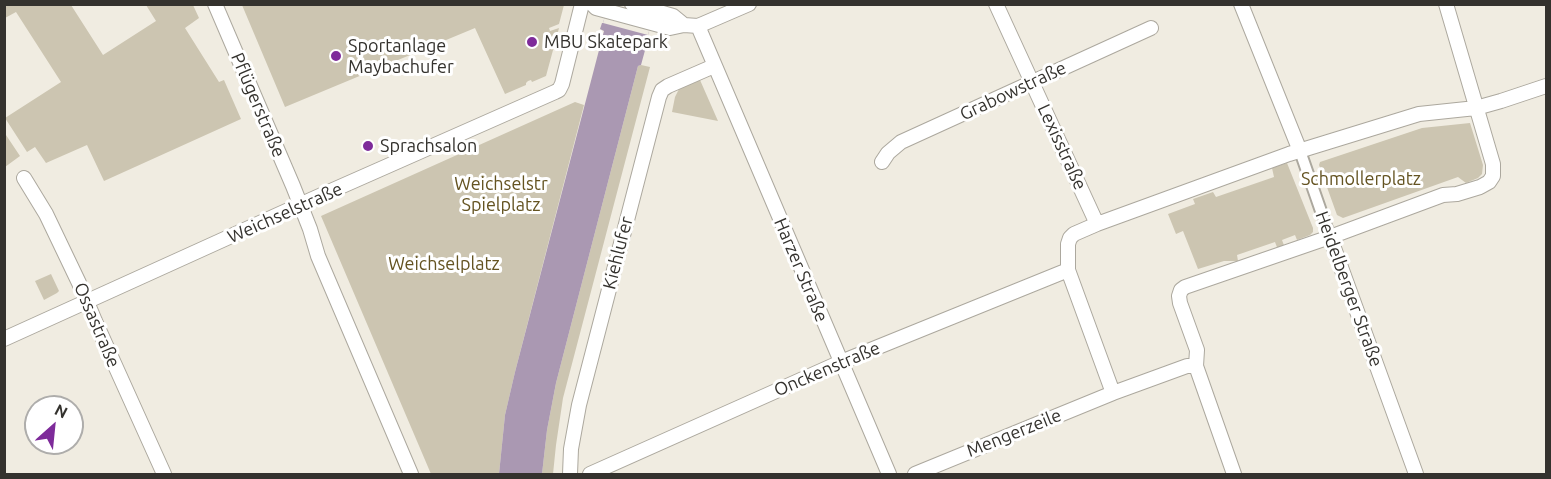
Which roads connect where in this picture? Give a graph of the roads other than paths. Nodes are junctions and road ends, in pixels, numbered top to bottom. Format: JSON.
{"nodes":[{"id":1,"x":215,"y":4,"type":"edge"},
{"id":2,"x":582,"y":4,"type":"edge"},
{"id":3,"x":592,"y":4,"type":"edge"},
{"id":4,"x":632,"y":4,"type":"edge"},
{"id":5,"x":749,"y":4,"type":"edge"},
{"id":6,"x":996,"y":4,"type":"edge"},
{"id":7,"x":1241,"y":4,"type":"edge"},
{"id":8,"x":1446,"y":4,"type":"edge"},
{"id":9,"x":652,"y":17,"type":"junction"},
{"id":10,"x":691,"y":26,"type":"junction"},
{"id":11,"x":1151,"y":28,"type":"dead end"},
{"id":12,"x":714,"y":66,"type":"junction"},
{"id":13,"x":1032,"y":82,"type":"junction"},
{"id":14,"x":1546,"y":86,"type":"edge"},
{"id":15,"x":1476,"y":108,"type":"junction"},
{"id":16,"x":1300,"y":151,"type":"junction"},
{"id":17,"x":882,"y":162,"type":"dead end"},
{"id":18,"x":24,"y":178,"type":"dead end"},
{"id":19,"x":300,"y":205,"type":"junction"},
{"id":20,"x":1097,"y":224,"type":"junction"},
{"id":21,"x":1330,"y":237,"type":"junction"},
{"id":22,"x":1068,"y":270,"type":"junction"},
{"id":23,"x":87,"y":302,"type":"junction"},
{"id":24,"x":4,"y":339,"type":"edge"},
{"id":25,"x":841,"y":362,"type":"junction"},
{"id":26,"x":1196,"y":366,"type":"junction"},
{"id":27,"x":1113,"y":393,"type":"junction"},
{"id":28,"x":164,"y":474,"type":"edge"},
{"id":29,"x":411,"y":474,"type":"edge"},
{"id":30,"x":570,"y":474,"type":"edge"},
{"id":31,"x":590,"y":474,"type":"edge"},
{"id":32,"x":889,"y":474,"type":"edge"},
{"id":33,"x":915,"y":474,"type":"edge"},
{"id":34,"x":1234,"y":474,"type":"edge"},
{"id":35,"x":1416,"y":474,"type":"edge"}],
"edges":[{"from":1,"to":19,"type":"street","name":"Pflügerstraße"},
{"from":2,"to":19,"type":"street","name":"Weichselstraße"},
{"from":3,"to":9,"type":"street"},
{"from":4,"to":9,"type":"street"},
{"from":5,"to":10,"type":"street"},
{"from":6,"to":13,"type":"street","name":"Lexisstraße"},
{"from":7,"to":16,"type":"street","name":"Heidelberger Straße"},
{"from":8,"to":15,"type":"street"},
{"from":9,"to":10,"type":"street"},
{"from":10,"to":12,"type":"street","name":"Harzer Straße"},
{"from":11,"to":13,"type":"street","name":"Grabowstraße"},
{"from":12,"to":25,"type":"street","name":"Harzer Straße"},
{"from":12,"to":30,"type":"street","name":"Kiehlufer"},
{"from":13,"to":17,"type":"street","name":"Grabowstraße"},
{"from":13,"to":20,"type":"street","name":"Lexisstraße"},
{"from":14,"to":15,"type":"street"},
{"from":15,"to":16,"type":"street"},
{"from":15,"to":21,"type":"street"},
{"from":16,"to":20,"type":"street"},
{"from":16,"to":21,"type":"street","name":"Heidelberger Straße"},
{"from":18,"to":23,"type":"street","name":"Ossastraße"},
{"from":19,"to":23,"type":"street","name":"Weichselstraße"},
{"from":19,"to":29,"type":"street"},
{"from":20,"to":22,"type":"street"},
{"from":21,"to":26,"type":"street"},
{"from":21,"to":35,"type":"street","name":"Heidelberger Straße"},
{"from":22,"to":25,"type":"street","name":"Onckenstraße"},
{"from":22,"to":27,"type":"street"},
{"from":23,"to":24,"type":"street","name":"Weichselstraße"},
{"from":23,"to":28,"type":"street","name":"Ossastraße"},
{"from":25,"to":31,"type":"street","name":"Onckenstraße"},
{"from":25,"to":32,"type":"street","name":"Harzer Straße"},
{"from":26,"to":27,"type":"street"},
{"from":26,"to":34,"type":"street"},
{"from":27,"to":33,"type":"street","name":"Mengerzeile"}]}
